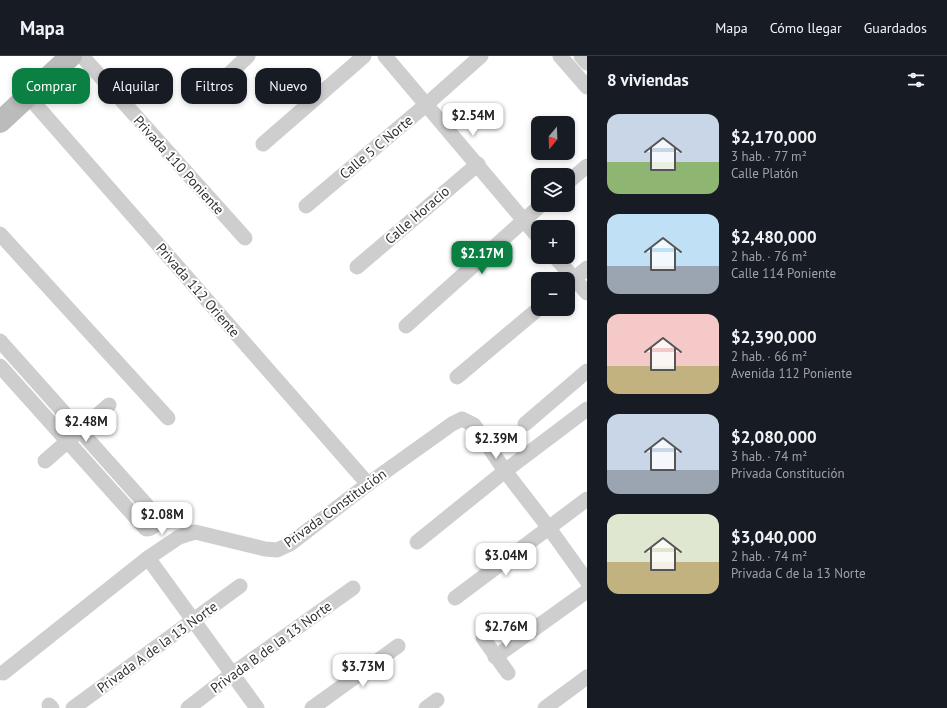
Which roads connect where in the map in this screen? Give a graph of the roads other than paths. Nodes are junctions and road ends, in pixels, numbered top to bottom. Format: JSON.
{"nodes":[{"id":1,"x":71,"y":56,"type":"edge"},
{"id":2,"x":82,"y":56,"type":"edge"},
{"id":3,"x":248,"y":56,"type":"edge"},
{"id":4,"x":364,"y":56,"type":"edge"},
{"id":5,"x":385,"y":56,"type":"edge"},
{"id":6,"x":481,"y":56,"type":"edge"},
{"id":7,"x":560,"y":56,"type":"edge"},
{"id":8,"x":580,"y":56,"type":"edge"},
{"id":9,"x":587,"y":63,"type":"edge"},
{"id":10,"x":58,"y":68,"type":"edge"},
{"id":11,"x":235,"y":68,"type":"edge"},
{"id":12,"x":587,"y":87,"type":"edge"},
{"id":13,"x":19,"y":104,"type":"edge"},
{"id":14,"x":35,"y":104,"type":"edge"},
{"id":15,"x":427,"y":104,"type":"junction"},
{"id":16,"x":0,"y":122,"type":"edge"},
{"id":17,"x":263,"y":144,"type":"dead end"},
{"id":18,"x":478,"y":164,"type":"junction"},
{"id":19,"x":587,"y":166,"type":"edge"},
{"id":20,"x":575,"y":176,"type":"edge"},
{"id":21,"x":306,"y":206,"type":"dead end"},
{"id":22,"x":533,"y":212,"type":"edge"},
{"id":23,"x":523,"y":221,"type":"junction"},
{"id":24,"x":531,"y":230,"type":"edge"},
{"id":25,"x":0,"y":234,"type":"edge"},
{"id":26,"x":245,"y":238,"type":"dead end"},
{"id":27,"x":357,"y":267,"type":"dead end"},
{"id":28,"x":587,"y":268,"type":"edge"},
{"id":29,"x":575,"y":278,"type":"edge"},
{"id":30,"x":575,"y":284,"type":"edge"},
{"id":31,"x":587,"y":293,"type":"edge"},
{"id":32,"x":531,"y":315,"type":"edge"},
{"id":33,"x":406,"y":326,"type":"dead end"},
{"id":34,"x":0,"y":341,"type":"edge"},
{"id":35,"x":0,"y":366,"type":"edge"},
{"id":36,"x":587,"y":371,"type":"edge"},
{"id":37,"x":457,"y":377,"type":"dead end"},
{"id":38,"x":33,"y":378,"type":"junction"},
{"id":39,"x":21,"y":390,"type":"junction"},
{"id":40,"x":109,"y":405,"type":"dead end"},
{"id":41,"x":587,"y":409,"type":"edge"},
{"id":42,"x":168,"y":418,"type":"dead end"},
{"id":43,"x":525,"y":424,"type":"dead end"},
{"id":44,"x":80,"y":430,"type":"junction"},
{"id":45,"x":67,"y":441,"type":"junction"},
{"id":46,"x":45,"y":461,"type":"dead end"},
{"id":47,"x":505,"y":471,"type":"junction"},
{"id":48,"x":368,"y":484,"type":"junction"},
{"id":49,"x":587,"y":499,"type":"edge"},
{"id":50,"x":549,"y":528,"type":"junction"},
{"id":51,"x":418,"y":542,"type":"dead end"},
{"id":52,"x":148,"y":558,"type":"junction"},
{"id":53,"x":587,"y":581,"type":"edge"},
{"id":54,"x":240,"y":586,"type":"dead end"},
{"id":55,"x":354,"y":588,"type":"dead end"},
{"id":56,"x":587,"y":591,"type":"edge"},
{"id":57,"x":455,"y":598,"type":"dead end"},
{"id":58,"x":194,"y":621,"type":"junction"},
{"id":59,"x":483,"y":638,"type":"dead end"},
{"id":60,"x":398,"y":646,"type":"dead end"},
{"id":61,"x":495,"y":657,"type":"junction"},
{"id":62,"x":3,"y":673,"type":"dead end"},
{"id":63,"x":508,"y":673,"type":"dead end"},
{"id":64,"x":232,"y":674,"type":"junction"},
{"id":65,"x":587,"y":677,"type":"edge"},
{"id":66,"x":538,"y":707,"type":"edge"},
{"id":67,"x":73,"y":708,"type":"edge"},
{"id":68,"x":188,"y":708,"type":"edge"},
{"id":69,"x":257,"y":708,"type":"edge"},
{"id":70,"x":312,"y":708,"type":"edge"}],
"edges":[{"from":1,"to":10,"type":"street"},
{"from":2,"to":26,"type":"street","name":"Privada 110 Poniente"},
{"from":3,"to":11,"type":"street"},
{"from":4,"to":17,"type":"street"},
{"from":5,"to":15,"type":"street"},
{"from":6,"to":15,"type":"street","name":"Calle 5 C Norte"},
{"from":7,"to":12,"type":"street"},
{"from":8,"to":9,"type":"street"},
{"from":13,"to":16,"type":"street"},
{"from":14,"to":48,"type":"street","name":"Privada 112 Oriente"},
{"from":15,"to":18,"type":"street"},
{"from":15,"to":21,"type":"street","name":"Calle 5 C Norte"},
{"from":18,"to":23,"type":"street"},
{"from":18,"to":27,"type":"street","name":"Calle Horacio"},
{"from":19,"to":20,"type":"street"},
{"from":22,"to":23,"type":"street"},
{"from":23,"to":24,"type":"street"},
{"from":23,"to":33,"type":"street"},
{"from":25,"to":42,"type":"street"},
{"from":28,"to":29,"type":"street"},
{"from":30,"to":31,"type":"street"},
{"from":32,"to":37,"type":"street"},
{"from":34,"to":38,"type":"street"},
{"from":35,"to":39,"type":"street"},
{"from":36,"to":43,"type":"street"},
{"from":38,"to":39,"type":"street"},
{"from":38,"to":44,"type":"street"},
{"from":39,"to":45,"type":"street"},
{"from":40,"to":44,"type":"street"},
{"from":41,"to":47,"type":"street"},
{"from":44,"to":45,"type":"street"},
{"from":44,"to":45,"type":"street"},
{"from":45,"to":46,"type":"street"},
{"from":47,"to":48,"type":"street","name":"Privada Constitución"},
{"from":47,"to":50,"type":"street"},
{"from":47,"to":51,"type":"street"},
{"from":48,"to":52,"type":"street","name":"Privada Constitución"},
{"from":49,"to":50,"type":"street"},
{"from":50,"to":53,"type":"street"},
{"from":50,"to":57,"type":"street"},
{"from":52,"to":58,"type":"street"},
{"from":52,"to":62,"type":"street","name":"Privada Constitución"},
{"from":54,"to":58,"type":"street","name":"Privada A de la 13 Norte"},
{"from":55,"to":64,"type":"street","name":"Privada B de la 13 Norte"},
{"from":56,"to":61,"type":"street"},
{"from":58,"to":64,"type":"street"},
{"from":58,"to":67,"type":"street","name":"Privada A de la 13 Norte"},
{"from":59,"to":61,"type":"street"},
{"from":60,"to":70,"type":"street"},
{"from":61,"to":63,"type":"street"},
{"from":64,"to":68,"type":"street","name":"Privada B de la 13 Norte"},
{"from":64,"to":69,"type":"street"},
{"from":65,"to":66,"type":"street"}]}
